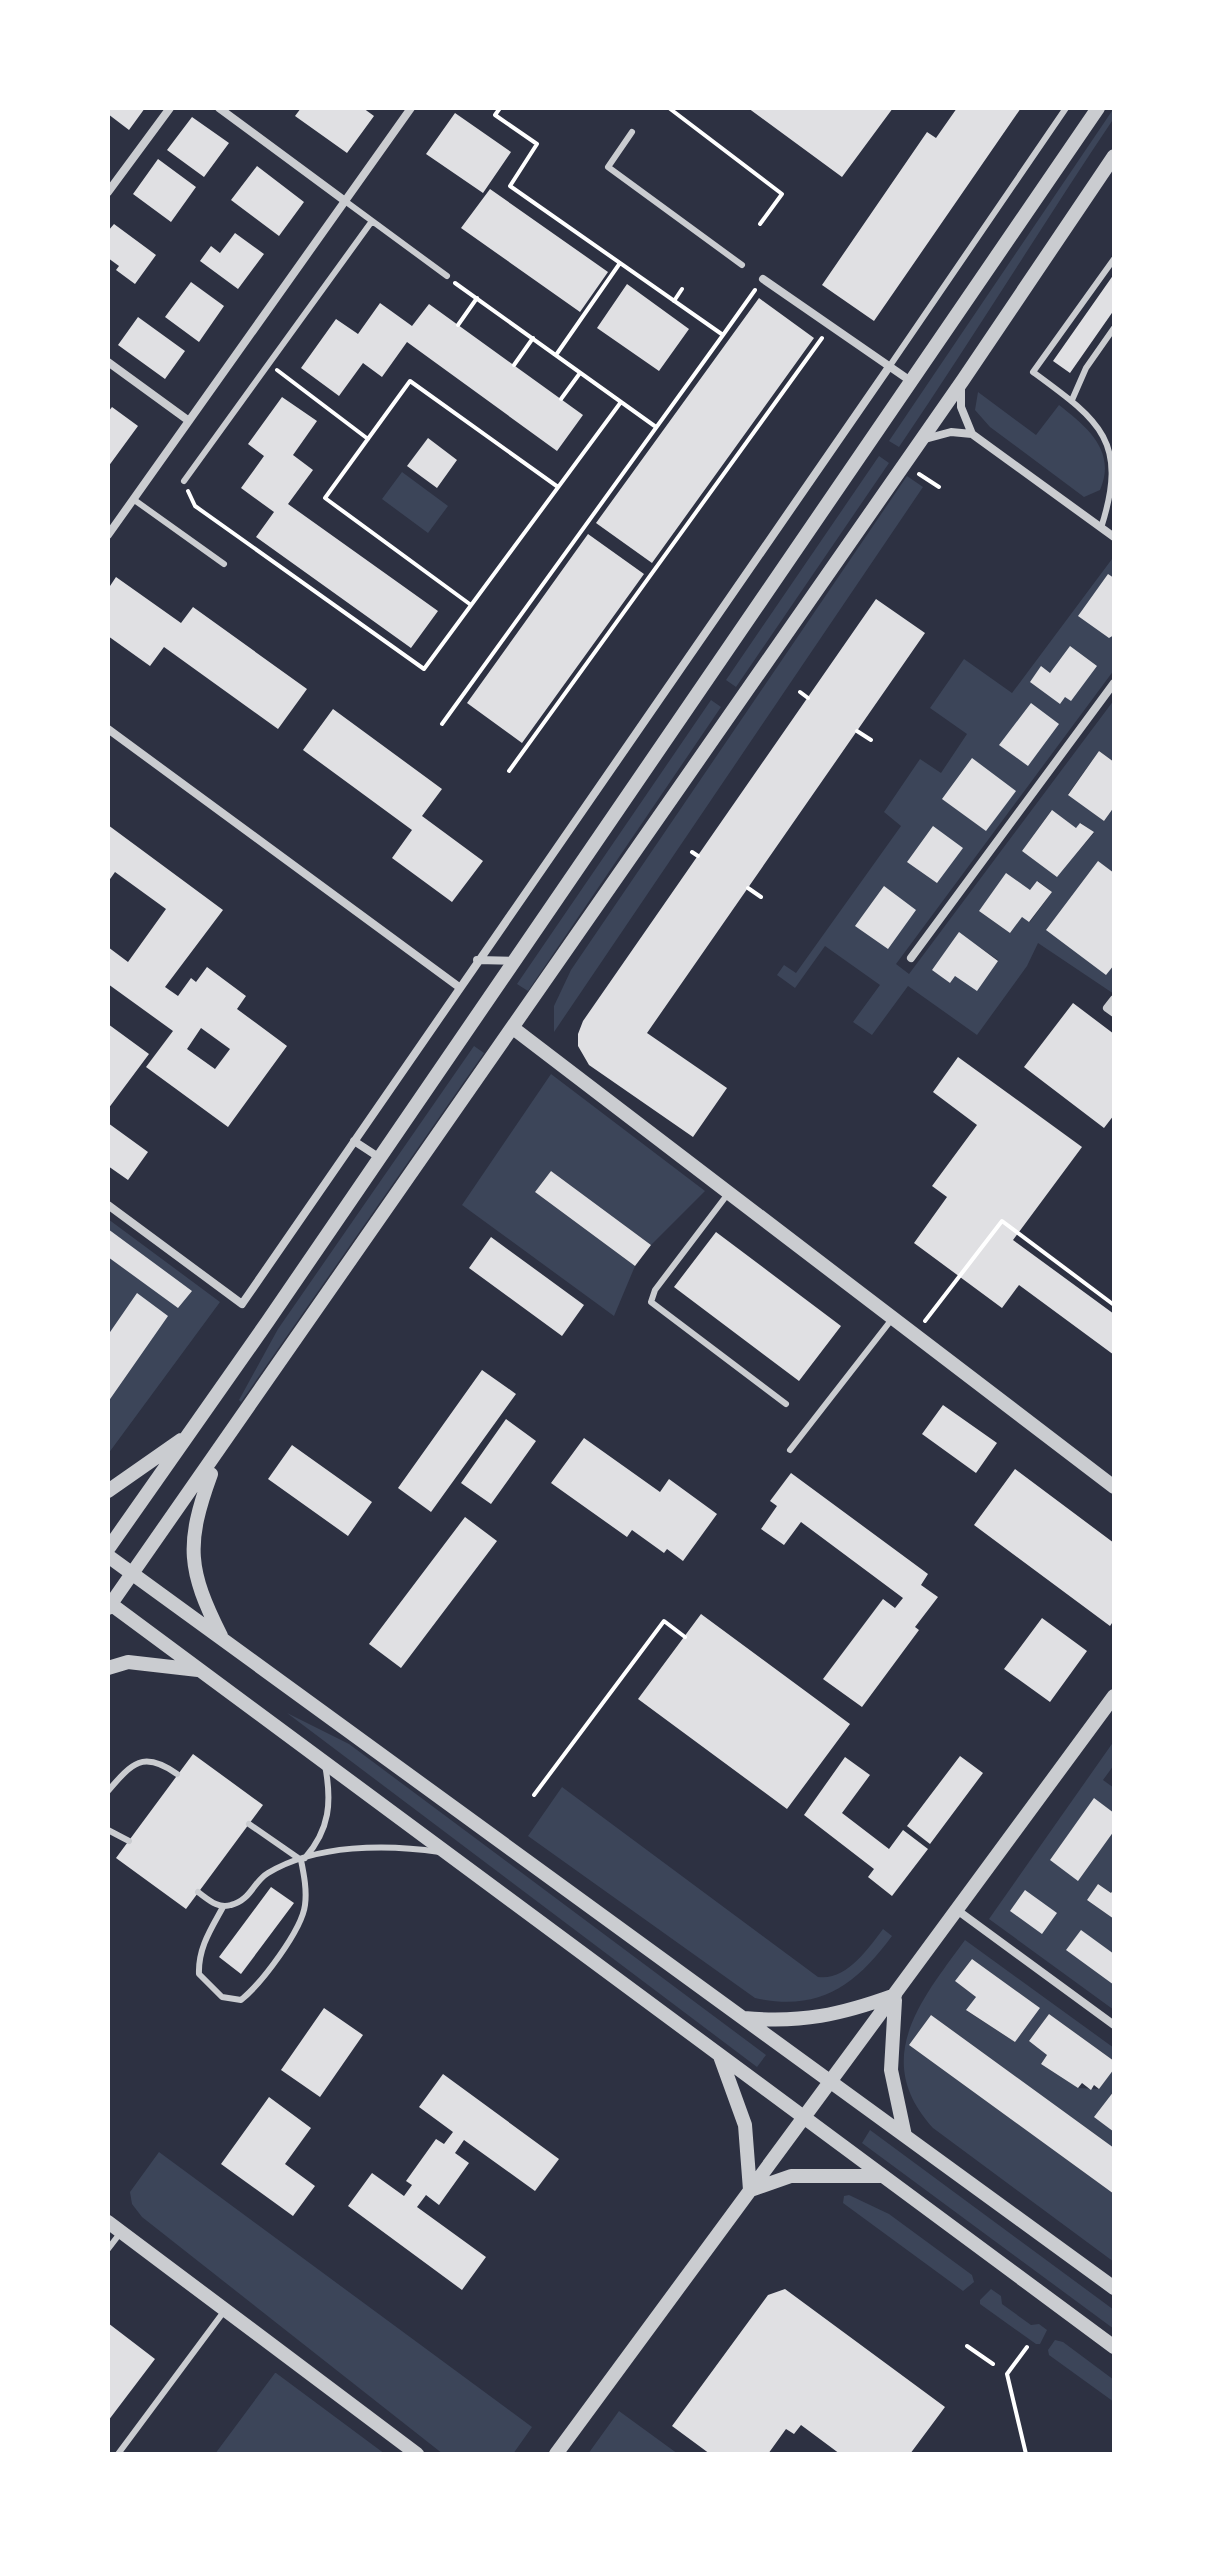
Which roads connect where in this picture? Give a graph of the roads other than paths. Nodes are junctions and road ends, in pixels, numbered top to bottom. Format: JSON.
{"nodes":[{"id":1,"x":170,"y":108,"type":"edge"},
{"id":2,"x":219,"y":108,"type":"edge"},
{"id":3,"x":411,"y":108,"type":"edge"},
{"id":4,"x":1066,"y":108,"type":"edge"},
{"id":5,"x":1098,"y":108,"type":"edge"},
{"id":6,"x":632,"y":132,"type":"dead end"},
{"id":7,"x":1114,"y":156,"type":"edge"},
{"id":8,"x":108,"y":192,"type":"edge"},
{"id":9,"x":345,"y":201,"type":"junction"},
{"id":10,"x":372,"y":221,"type":"junction"},
{"id":11,"x":1114,"y":259,"type":"edge"},
{"id":12,"x":742,"y":265,"type":"dead end"},
{"id":13,"x":447,"y":276,"type":"road end"},
{"id":14,"x":763,"y":279,"type":"road end"},
{"id":15,"x":1114,"y":328,"type":"edge"},
{"id":16,"x":108,"y":362,"type":"edge"},
{"id":17,"x":889,"y":367,"type":"junction"},
{"id":18,"x":963,"y":380,"type":"junction"},
{"id":19,"x":912,"y":382,"type":"junction"},
{"id":20,"x":1072,"y":400,"type":"junction"},
{"id":21,"x":189,"y":421,"type":"junction"},
{"id":22,"x":972,"y":434,"type":"junction"},
{"id":23,"x":918,"y":443,"type":"junction"},
{"id":24,"x":184,"y":481,"type":"road end"},
{"id":25,"x":133,"y":499,"type":"junction"},
{"id":26,"x":1101,"y":528,"type":"junction"},
{"id":27,"x":108,"y":535,"type":"edge"},
{"id":28,"x":1114,"y":537,"type":"edge"},
{"id":29,"x":224,"y":564,"type":"dead end"},
{"id":30,"x":1114,"y":683,"type":"edge"},
{"id":31,"x":108,"y":729,"type":"edge"},
{"id":32,"x":911,"y":958,"type":"dead end"},
{"id":33,"x":477,"y":960,"type":"junction"},
{"id":34,"x":515,"y":961,"type":"junction"},
{"id":35,"x":459,"y":987,"type":"junction"},
{"id":36,"x":1114,"y":999,"type":"edge"},
{"id":37,"x":1114,"y":1013,"type":"edge"},
{"id":38,"x":513,"y":1028,"type":"junction"},
{"id":39,"x":354,"y":1141,"type":"junction"},
{"id":40,"x":380,"y":1158,"type":"junction"},
{"id":41,"x":727,"y":1195,"type":"junction"},
{"id":42,"x":108,"y":1205,"type":"edge"},
{"id":43,"x":892,"y":1319,"type":"junction"},
{"id":44,"x":786,"y":1404,"type":"dead end"},
{"id":45,"x":191,"y":1432,"type":"junction"},
{"id":46,"x":790,"y":1450,"type":"dead end"},
{"id":47,"x":217,"y":1455,"type":"junction"},
{"id":48,"x":1114,"y":1487,"type":"edge"},
{"id":49,"x":108,"y":1491,"type":"edge"},
{"id":50,"x":108,"y":1549,"type":"edge"},
{"id":51,"x":108,"y":1556,"type":"edge"},
{"id":52,"x":133,"y":1574,"type":"junction"},
{"id":53,"x":109,"y":1605,"type":"edge"},
{"id":54,"x":223,"y":1640,"type":"junction"},
{"id":55,"x":108,"y":1668,"type":"edge"},
{"id":56,"x":202,"y":1671,"type":"junction"},
{"id":57,"x":1114,"y":1696,"type":"edge"},
{"id":58,"x":324,"y":1761,"type":"junction"},
{"id":59,"x":177,"y":1774,"type":"dead end"},
{"id":60,"x":108,"y":1791,"type":"edge"},
{"id":61,"x":249,"y":1824,"type":"dead end"},
{"id":62,"x":108,"y":1830,"type":"edge"},
{"id":63,"x":129,"y":1841,"type":"dead end"},
{"id":64,"x":447,"y":1853,"type":"junction"},
{"id":65,"x":303,"y":1859,"type":"junction"},
{"id":66,"x":198,"y":1892,"type":"dead end"},
{"id":67,"x":223,"y":1907,"type":"junction"},
{"id":68,"x":957,"y":1910,"type":"junction"},
{"id":69,"x":895,"y":1995,"type":"junction"},
{"id":70,"x":742,"y":2018,"type":"junction"},
{"id":71,"x":1114,"y":2025,"type":"edge"},
{"id":72,"x":718,"y":2053,"type":"junction"},
{"id":73,"x":831,"y":2082,"type":"junction"},
{"id":74,"x":805,"y":2118,"type":"junction"},
{"id":75,"x":905,"y":2136,"type":"junction"},
{"id":76,"x":884,"y":2176,"type":"junction"},
{"id":77,"x":750,"y":2190,"type":"junction"},
{"id":78,"x":108,"y":2222,"type":"edge"},
{"id":79,"x":121,"y":2232,"type":"junction"},
{"id":80,"x":108,"y":2249,"type":"edge"},
{"id":81,"x":1114,"y":2288,"type":"edge"},
{"id":82,"x":225,"y":2310,"type":"junction"},
{"id":83,"x":1114,"y":2347,"type":"edge"},
{"id":84,"x":118,"y":2454,"type":"edge"},
{"id":85,"x":417,"y":2454,"type":"edge"},
{"id":86,"x":556,"y":2454,"type":"edge"}],
"edges":[{"from":1,"to":8,"type":"street"},
{"from":2,"to":9,"type":"street"},
{"from":3,"to":9,"type":"street"},
{"from":4,"to":17,"type":"lane"},
{"from":5,"to":19,"type":"street"},
{"from":6,"to":12,"type":"lane"},
{"from":7,"to":18,"type":"street"},
{"from":9,"to":10,"type":"lane"},
{"from":9,"to":21,"type":"street"},
{"from":10,"to":13,"type":"lane"},
{"from":10,"to":24,"type":"lane"},
{"from":11,"to":20,"type":"lane"},
{"from":14,"to":17,"type":"street"},
{"from":15,"to":20,"type":"lane"},
{"from":16,"to":21,"type":"street"},
{"from":17,"to":19,"type":"street"},
{"from":17,"to":33,"type":"street"},
{"from":18,"to":22,"type":"street"},
{"from":18,"to":23,"type":"street"},
{"from":19,"to":34,"type":"street"},
{"from":20,"to":26,"type":"lane"},
{"from":21,"to":25,"type":"street"},
{"from":22,"to":23,"type":"street"},
{"from":22,"to":26,"type":"street"},
{"from":23,"to":38,"type":"street"},
{"from":25,"to":27,"type":"street"},
{"from":25,"to":29,"type":"lane"},
{"from":26,"to":28,"type":"street"},
{"from":30,"to":32,"type":"street"},
{"from":31,"to":35,"type":"street"},
{"from":33,"to":34,"type":"street"},
{"from":33,"to":35,"type":"street"},
{"from":34,"to":40,"type":"street"},
{"from":35,"to":39,"type":"street"},
{"from":36,"to":37,"type":"street"},
{"from":38,"to":41,"type":"street"},
{"from":38,"to":47,"type":"street"},
{"from":39,"to":40,"type":"street"},
{"from":39,"to":42,"type":"street"},
{"from":40,"to":45,"type":"street"},
{"from":41,"to":43,"type":"street"},
{"from":41,"to":44,"type":"lane"},
{"from":43,"to":46,"type":"lane"},
{"from":43,"to":48,"type":"street"},
{"from":45,"to":49,"type":"street"},
{"from":45,"to":50,"type":"street"},
{"from":47,"to":52,"type":"street"},
{"from":47,"to":54,"type":"street"},
{"from":51,"to":52,"type":"street"},
{"from":52,"to":53,"type":"street"},
{"from":52,"to":54,"type":"street"},
{"from":53,"to":56,"type":"street"},
{"from":54,"to":70,"type":"street"},
{"from":55,"to":56,"type":"street"},
{"from":56,"to":58,"type":"street"},
{"from":57,"to":68,"type":"street"},
{"from":58,"to":64,"type":"street"},
{"from":58,"to":65,"type":"lane"},
{"from":59,"to":60,"type":"lane"},
{"from":61,"to":65,"type":"lane"},
{"from":62,"to":63,"type":"lane"},
{"from":64,"to":65,"type":"lane"},
{"from":64,"to":72,"type":"street"},
{"from":65,"to":67,"type":"lane"},
{"from":65,"to":67,"type":"lane"},
{"from":66,"to":67,"type":"lane"},
{"from":68,"to":69,"type":"street"},
{"from":68,"to":71,"type":"street"},
{"from":69,"to":70,"type":"street"},
{"from":69,"to":73,"type":"street"},
{"from":69,"to":75,"type":"street"},
{"from":70,"to":73,"type":"street"},
{"from":72,"to":74,"type":"street"},
{"from":72,"to":77,"type":"street"},
{"from":73,"to":74,"type":"street"},
{"from":73,"to":75,"type":"street"},
{"from":74,"to":76,"type":"street"},
{"from":74,"to":77,"type":"street"},
{"from":75,"to":81,"type":"street"},
{"from":76,"to":77,"type":"street"},
{"from":76,"to":83,"type":"street"},
{"from":77,"to":86,"type":"street"},
{"from":78,"to":79,"type":"street"},
{"from":79,"to":80,"type":"lane"},
{"from":79,"to":82,"type":"street"},
{"from":82,"to":84,"type":"lane"},
{"from":82,"to":85,"type":"street"}]}
